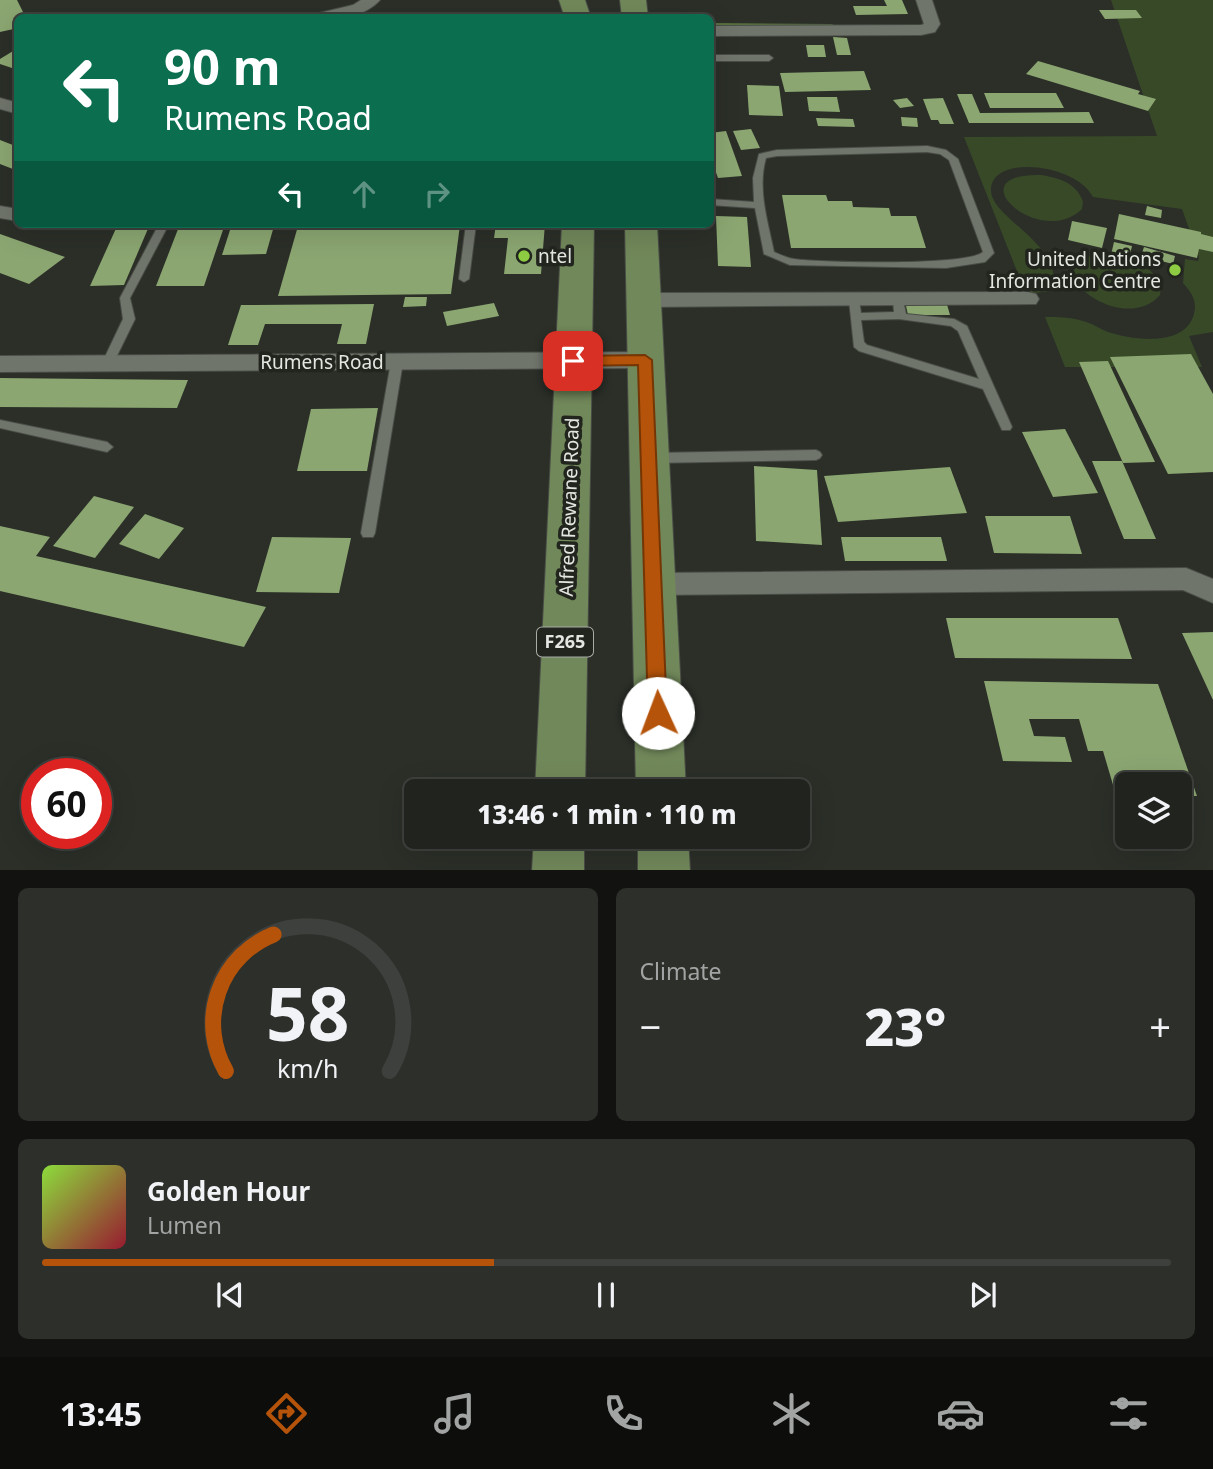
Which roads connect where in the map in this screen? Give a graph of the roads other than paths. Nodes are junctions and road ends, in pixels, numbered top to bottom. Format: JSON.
{"nodes":[{"id":1,"x":372,"y":0,"type":"edge"},
{"id":2,"x":924,"y":0,"type":"edge"},
{"id":3,"x":335,"y":14,"type":"edge"},
{"id":4,"x":714,"y":31,"type":"edge"},
{"id":5,"x":714,"y":58,"type":"edge"},
{"id":6,"x":769,"y":58,"type":"dead end"},
{"id":7,"x":714,"y":202,"type":"edge"},
{"id":8,"x":760,"y":205,"type":"junction"},
{"id":9,"x":162,"y":228,"type":"edge"},
{"id":10,"x":470,"y":228,"type":"edge"},
{"id":11,"x":578,"y":228,"type":"edge"},
{"id":12,"x":641,"y":228,"type":"edge"},
{"id":13,"x":464,"y":279,"type":"dead end"},
{"id":14,"x":1028,"y":299,"type":"dead end"},
{"id":15,"x":643,"y":300,"type":"junction"},
{"id":16,"x":899,"y":307,"type":"junction"},
{"id":17,"x":854,"y":308,"type":"junction"},
{"id":18,"x":645,"y":360,"type":"junction"},
{"id":19,"x":573,"y":361,"type":"junction"},
{"id":20,"x":397,"y":362,"type":"junction"},
{"id":21,"x":108,"y":363,"type":"junction"},
{"id":22,"x":0,"y":364,"type":"edge"},
{"id":23,"x":988,"y":386,"type":"junction"},
{"id":24,"x":0,"y":424,"type":"edge"},
{"id":25,"x":1006,"y":427,"type":"dead end"},
{"id":26,"x":107,"y":447,"type":"dead end"},
{"id":27,"x":816,"y":456,"type":"dead end"},
{"id":28,"x":648,"y":458,"type":"junction"},
{"id":29,"x":368,"y":533,"type":"dead end"},
{"id":30,"x":653,"y":584,"type":"junction"},
{"id":31,"x":1213,"y":592,"type":"edge"},
{"id":32,"x":561,"y":779,"type":"edge"},
{"id":33,"x":661,"y":779,"type":"edge"},
{"id":34,"x":559,"y":849,"type":"edge"},
{"id":35,"x":663,"y":849,"type":"edge"},
{"id":36,"x":558,"y":870,"type":"edge"},
{"id":37,"x":664,"y":870,"type":"edge"}],
"edges":[{"from":1,"to":3,"type":"street"},
{"from":2,"to":4,"type":"street"},
{"from":5,"to":6,"type":"lane"},
{"from":7,"to":8,"type":"lane"},
{"from":8,"to":8,"type":"lane"},
{"from":9,"to":21,"type":"lane"},
{"from":10,"to":13,"type":"lane"},
{"from":11,"to":19,"type":"main road","name":"Alfred Rewane Road","number":"F265"},
{"from":12,"to":15,"type":"main road"},
{"from":14,"to":16,"type":"street"},
{"from":15,"to":17,"type":"street"},
{"from":15,"to":18,"type":"main road"},
{"from":16,"to":17,"type":"street"},
{"from":16,"to":23,"type":"lane"},
{"from":17,"to":23,"type":"lane"},
{"from":18,"to":19,"type":"street","name":"Rumens Road"},
{"from":18,"to":28,"type":"main road"},
{"from":19,"to":20,"type":"street","name":"Rumens Road"},
{"from":19,"to":32,"type":"main road","name":"Alfred Rewane Road","number":"F265"},
{"from":20,"to":21,"type":"street","name":"Rumens Road"},
{"from":20,"to":29,"type":"lane"},
{"from":21,"to":22,"type":"street","name":"Rumens Road"},
{"from":23,"to":25,"type":"lane"},
{"from":24,"to":26,"type":"lane"},
{"from":27,"to":28,"type":"lane"},
{"from":28,"to":30,"type":"main road"},
{"from":30,"to":31,"type":"street"},
{"from":30,"to":33,"type":"main road"},
{"from":34,"to":36,"type":"main road"},
{"from":35,"to":37,"type":"main road"}]}
